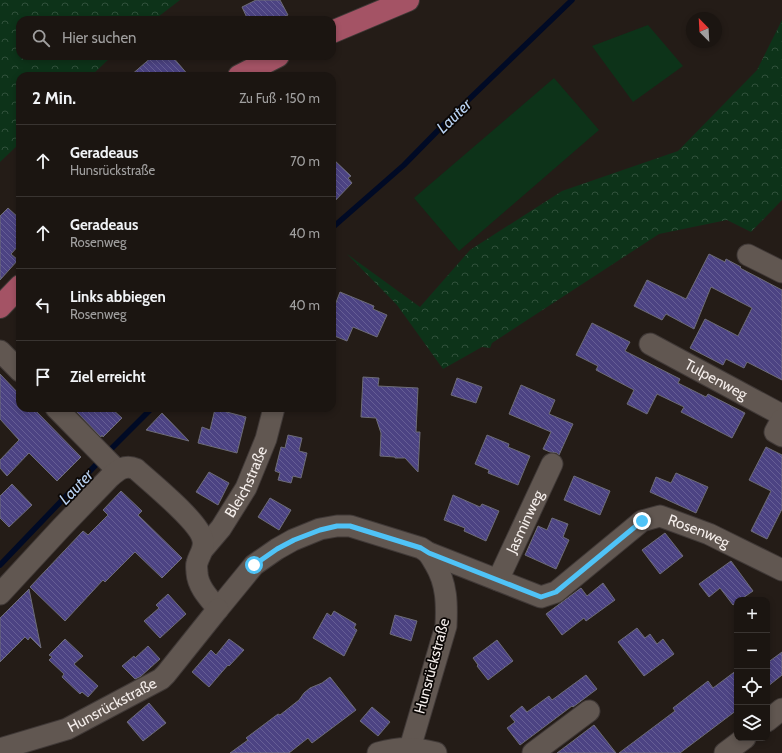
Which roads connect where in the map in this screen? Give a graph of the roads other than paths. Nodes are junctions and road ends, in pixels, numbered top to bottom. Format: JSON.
{"nodes":[{"id":1,"x":408,"y":0,"type":"edge"},
{"id":2,"x":336,"y":30,"type":"edge"},
{"id":3,"x":270,"y":60,"type":"edge"},
{"id":4,"x":246,"y":72,"type":"edge"},
{"id":5,"x":748,"y":255,"type":"dead end"},
{"id":6,"x":782,"y":272,"type":"edge"},
{"id":7,"x":16,"y":290,"type":"edge"},
{"id":8,"x":0,"y":307,"type":"edge"},
{"id":9,"x":650,"y":344,"type":"dead end"},
{"id":10,"x":0,"y":351,"type":"edge"},
{"id":11,"x":16,"y":367,"type":"edge"},
{"id":12,"x":60,"y":412,"type":"edge"},
{"id":13,"x":273,"y":412,"type":"edge"},
{"id":14,"x":782,"y":415,"type":"edge"},
{"id":15,"x":782,"y":419,"type":"edge"},
{"id":16,"x":782,"y":436,"type":"edge"},
{"id":17,"x":552,"y":464,"type":"dead end"},
{"id":18,"x":115,"y":468,"type":"junction"},
{"id":19,"x":204,"y":548,"type":"junction"},
{"id":20,"x":429,"y":553,"type":"junction"},
{"id":21,"x":782,"y":570,"type":"edge"},
{"id":22,"x":498,"y":580,"type":"junction"},
{"id":23,"x":0,"y":594,"type":"edge"},
{"id":24,"x":223,"y":603,"type":"junction"},
{"id":25,"x":782,"y":710,"type":"edge"},
{"id":26,"x":588,"y":711,"type":"dead end"},
{"id":27,"x":770,"y":719,"type":"edge"},
{"id":28,"x":740,"y":741,"type":"edge"},
{"id":29,"x":410,"y":748,"type":"junction"},
{"id":30,"x":0,"y":749,"type":"edge"},
{"id":31,"x":378,"y":753,"type":"edge"},
{"id":32,"x":436,"y":753,"type":"edge"},
{"id":33,"x":533,"y":753,"type":"edge"},
{"id":34,"x":725,"y":753,"type":"edge"}],
"edges":[{"from":1,"to":2,"type":"main road"},
{"from":3,"to":4,"type":"main road"},
{"from":5,"to":6,"type":"street"},
{"from":7,"to":8,"type":"main road"},
{"from":9,"to":14,"type":"street","name":"Tulpenweg"},
{"from":10,"to":11,"type":"street"},
{"from":12,"to":18,"type":"street"},
{"from":13,"to":19,"type":"street","name":"Bleichstraße"},
{"from":15,"to":16,"type":"street"},
{"from":17,"to":22,"type":"street","name":"Jasminweg"},
{"from":18,"to":19,"type":"street"},
{"from":18,"to":23,"type":"street"},
{"from":19,"to":24,"type":"street"},
{"from":20,"to":22,"type":"street","name":"Rosenweg"},
{"from":20,"to":24,"type":"street","name":"Hunsrückstraße"},
{"from":20,"to":29,"type":"street","name":"Hunsrückstraße"},
{"from":21,"to":22,"type":"street","name":"Rosenweg"},
{"from":24,"to":30,"type":"street","name":"Hunsrückstraße"},
{"from":25,"to":27,"type":"street"},
{"from":26,"to":33,"type":"street"},
{"from":28,"to":34,"type":"street"},
{"from":29,"to":31,"type":"street"},
{"from":29,"to":32,"type":"street"}]}
